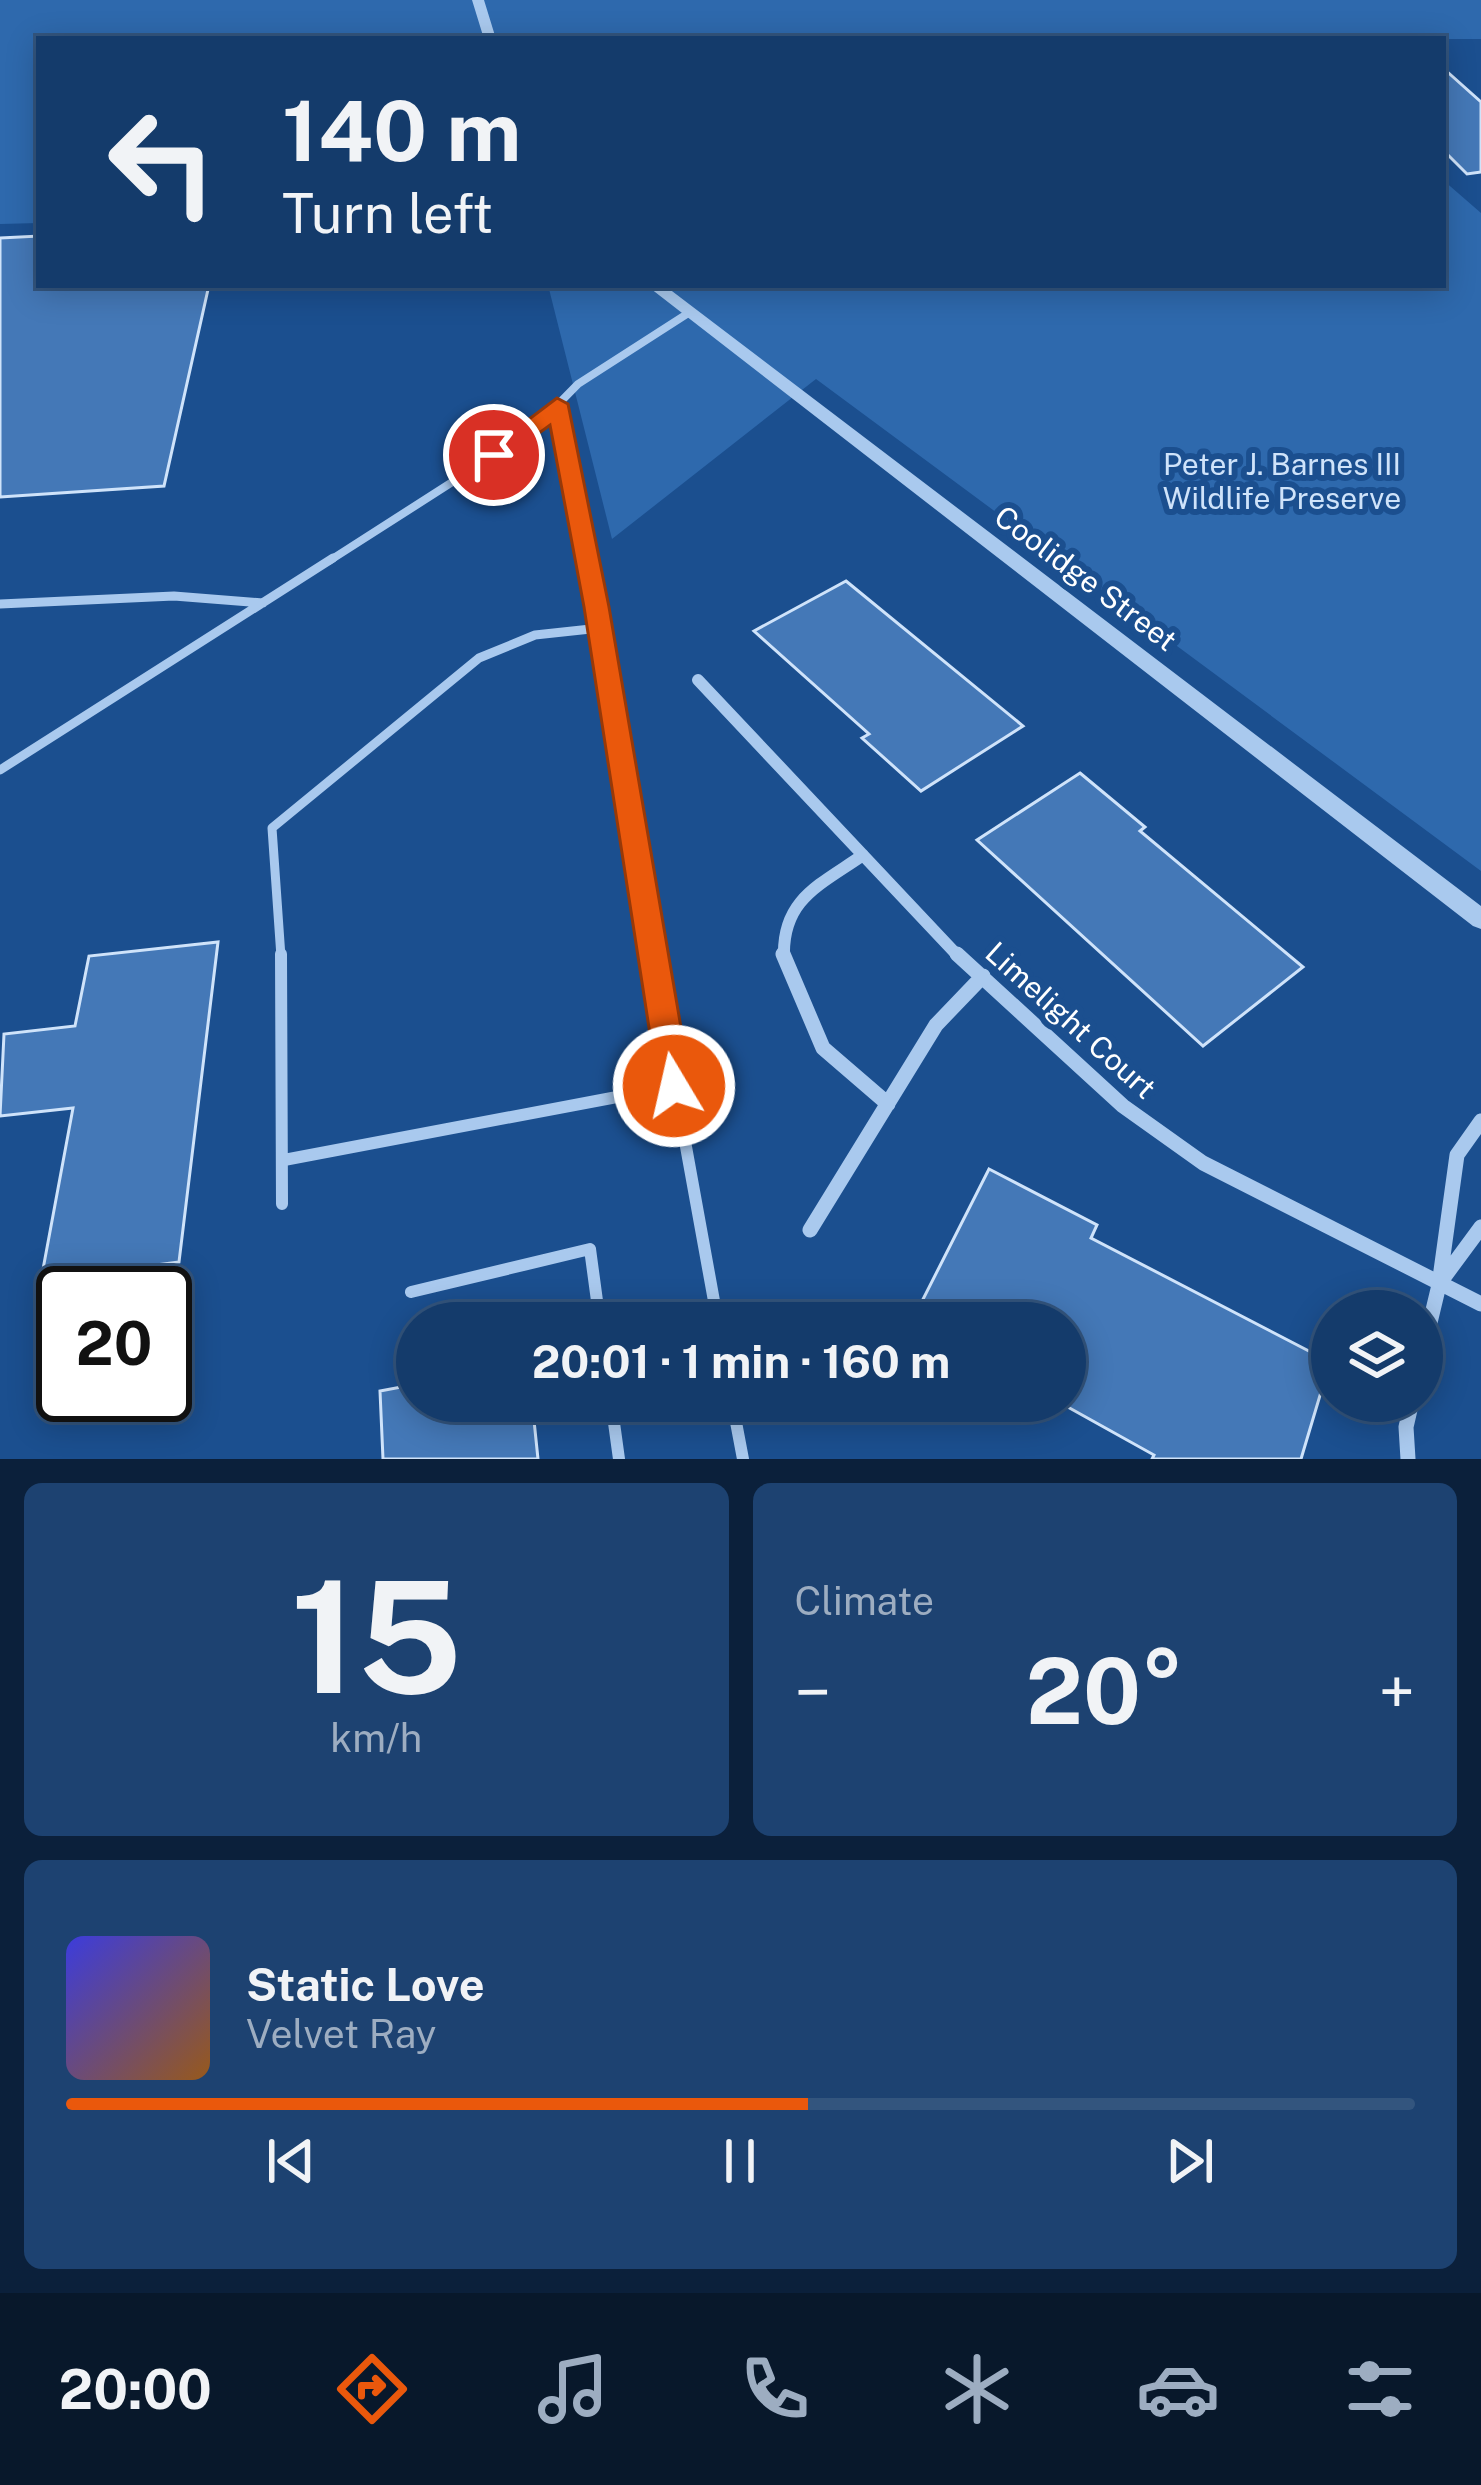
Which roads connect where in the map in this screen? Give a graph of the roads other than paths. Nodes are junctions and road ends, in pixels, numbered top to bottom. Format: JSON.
{"nodes":[{"id":1,"x":478,"y":0,"type":"edge"},
{"id":2,"x":489,"y":36,"type":"edge"},
{"id":3,"x":658,"y":288,"type":"edge"},
{"id":4,"x":690,"y":312,"type":"junction"},
{"id":5,"x":557,"y":404,"type":"junction"},
{"id":6,"x":263,"y":603,"type":"junction"},
{"id":7,"x":0,"y":604,"type":"edge"},
{"id":8,"x":600,"y":628,"type":"junction"},
{"id":9,"x":698,"y":680,"type":"dead end"},
{"id":10,"x":0,"y":770,"type":"edge"},
{"id":11,"x":863,"y":855,"type":"junction"},
{"id":12,"x":1481,"y":919,"type":"edge"},
{"id":13,"x":983,"y":976,"type":"junction"},
{"id":14,"x":674,"y":1086,"type":"junction"},
{"id":15,"x":888,"y":1104,"type":"junction"},
{"id":16,"x":1481,"y":1121,"type":"edge"},
{"id":17,"x":284,"y":1160,"type":"junction"},
{"id":18,"x":282,"y":1204,"type":"dead end"},
{"id":19,"x":1481,"y":1227,"type":"edge"},
{"id":20,"x":810,"y":1230,"type":"dead end"},
{"id":21,"x":1439,"y":1285,"type":"junction"},
{"id":22,"x":1438,"y":1290,"type":"edge"},
{"id":23,"x":411,"y":1292,"type":"dead end"},
{"id":24,"x":597,"y":1302,"type":"edge"},
{"id":25,"x":714,"y":1302,"type":"edge"},
{"id":26,"x":1481,"y":1304,"type":"edge"},
{"id":27,"x":614,"y":1422,"type":"edge"},
{"id":28,"x":736,"y":1422,"type":"edge"},
{"id":29,"x":1407,"y":1422,"type":"edge"},
{"id":30,"x":619,"y":1459,"type":"edge"},
{"id":31,"x":743,"y":1459,"type":"edge"},
{"id":32,"x":1408,"y":1459,"type":"edge"}],
"edges":[{"from":1,"to":2,"type":"street"},
{"from":3,"to":4,"type":"street","name":"Coolidge Street"},
{"from":4,"to":5,"type":"lane"},
{"from":4,"to":12,"type":"street","name":"Coolidge Street"},
{"from":5,"to":6,"type":"lane"},
{"from":5,"to":8,"type":"lane"},
{"from":6,"to":7,"type":"lane"},
{"from":6,"to":10,"type":"lane"},
{"from":8,"to":14,"type":"lane"},
{"from":8,"to":17,"type":"lane"},
{"from":9,"to":11,"type":"street","name":"Limelight Court"},
{"from":11,"to":13,"type":"street","name":"Limelight Court"},
{"from":11,"to":15,"type":"street"},
{"from":13,"to":15,"type":"street"},
{"from":13,"to":21,"type":"street","name":"Limelight Court"},
{"from":14,"to":17,"type":"lane"},
{"from":14,"to":25,"type":"lane"},
{"from":15,"to":20,"type":"street"},
{"from":16,"to":21,"type":"street"},
{"from":17,"to":18,"type":"lane"},
{"from":19,"to":21,"type":"street"},
{"from":21,"to":22,"type":"street"},
{"from":21,"to":26,"type":"street","name":"Limelight Court"},
{"from":23,"to":24,"type":"lane"},
{"from":27,"to":30,"type":"lane"},
{"from":28,"to":31,"type":"lane"},
{"from":29,"to":32,"type":"street"}]}
